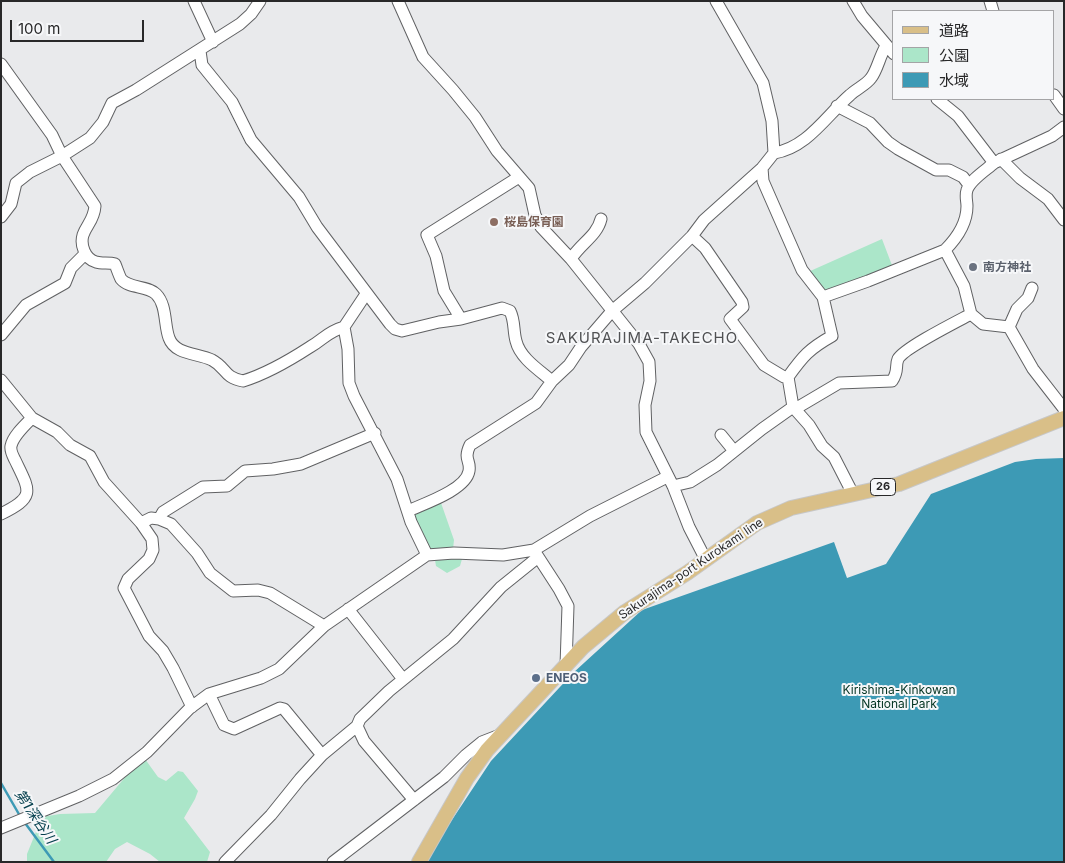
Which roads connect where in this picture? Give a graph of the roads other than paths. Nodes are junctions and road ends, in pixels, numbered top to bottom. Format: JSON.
{"nodes":[{"id":1,"x":194,"y":1,"type":"edge"},
{"id":2,"x":260,"y":1,"type":"edge"},
{"id":3,"x":398,"y":1,"type":"edge"},
{"id":4,"x":716,"y":1,"type":"edge"},
{"id":5,"x":853,"y":1,"type":"edge"},
{"id":6,"x":213,"y":42,"type":"junction"},
{"id":7,"x":890,"y":50,"type":"edge"},
{"id":8,"x":200,"y":51,"type":"junction"},
{"id":9,"x":1,"y":64,"type":"edge"},
{"id":10,"x":1055,"y":96,"type":"edge"},
{"id":11,"x":938,"y":100,"type":"edge"},
{"id":12,"x":838,"y":106,"type":"junction"},
{"id":13,"x":1064,"y":109,"type":"edge"},
{"id":14,"x":1064,"y":127,"type":"edge"},
{"id":15,"x":774,"y":153,"type":"junction"},
{"id":16,"x":62,"y":156,"type":"junction"},
{"id":17,"x":998,"y":161,"type":"junction"},
{"id":18,"x":762,"y":168,"type":"junction"},
{"id":19,"x":519,"y":177,"type":"junction"},
{"id":20,"x":970,"y":185,"type":"junction"},
{"id":21,"x":1,"y":217,"type":"edge"},
{"id":22,"x":600,"y":219,"type":"dead end"},
{"id":23,"x":1064,"y":220,"type":"edge"},
{"id":24,"x":692,"y":236,"type":"junction"},
{"id":25,"x":944,"y":250,"type":"junction"},
{"id":26,"x":85,"y":254,"type":"junction"},
{"id":27,"x":570,"y":259,"type":"junction"},
{"id":28,"x":1033,"y":293,"type":"dead end"},
{"id":29,"x":366,"y":294,"type":"junction"},
{"id":30,"x":823,"y":297,"type":"junction"},
{"id":31,"x":612,"y":311,"type":"junction"},
{"id":32,"x":971,"y":314,"type":"junction"},
{"id":33,"x":461,"y":319,"type":"junction"},
{"id":34,"x":344,"y":327,"type":"junction"},
{"id":35,"x":1009,"y":327,"type":"junction"},
{"id":36,"x":1,"y":335,"type":"edge"},
{"id":37,"x":788,"y":378,"type":"junction"},
{"id":38,"x":1,"y":380,"type":"edge"},
{"id":39,"x":552,"y":381,"type":"junction"},
{"id":40,"x":794,"y":408,"type":"junction"},
{"id":41,"x":1064,"y":409,"type":"edge"},
{"id":42,"x":32,"y":418,"type":"junction"},
{"id":43,"x":1064,"y":418,"type":"edge"},
{"id":44,"x":375,"y":433,"type":"junction"},
{"id":45,"x":721,"y":435,"type":"dead end"},
{"id":46,"x":734,"y":451,"type":"junction"},
{"id":47,"x":670,"y":482,"type":"junction"},
{"id":48,"x":853,"y":494,"type":"junction"},
{"id":49,"x":408,"y":511,"type":"junction"},
{"id":50,"x":1,"y":514,"type":"edge"},
{"id":51,"x":159,"y":519,"type":"junction"},
{"id":52,"x":141,"y":523,"type":"junction"},
{"id":53,"x":535,"y":554,"type":"junction"},
{"id":54,"x":426,"y":555,"type":"junction"},
{"id":55,"x":706,"y":560,"type":"junction"},
{"id":56,"x":348,"y":609,"type":"junction"},
{"id":57,"x":324,"y":626,"type":"junction"},
{"id":58,"x":566,"y":666,"type":"junction"},
{"id":59,"x":403,"y":679,"type":"junction"},
{"id":60,"x":209,"y":694,"type":"junction"},
{"id":61,"x":192,"y":707,"type":"junction"},
{"id":62,"x":357,"y":726,"type":"junction"},
{"id":63,"x":501,"y":734,"type":"junction"},
{"id":64,"x":322,"y":755,"type":"junction"},
{"id":65,"x":414,"y":800,"type":"junction"},
{"id":66,"x":6,"y":827,"type":"edge"},
{"id":67,"x":225,"y":862,"type":"edge"},
{"id":68,"x":333,"y":862,"type":"edge"},
{"id":69,"x":419,"y":862,"type":"edge"}],
"edges":[{"from":1,"to":6,"type":"street"},
{"from":2,"to":6,"type":"street"},
{"from":3,"to":19,"type":"street"},
{"from":4,"to":15,"type":"street"},
{"from":5,"to":7,"type":"street"},
{"from":6,"to":8,"type":"street"},
{"from":7,"to":12,"type":"street"},
{"from":8,"to":16,"type":"street"},
{"from":8,"to":29,"type":"street"},
{"from":9,"to":16,"type":"street"},
{"from":10,"to":13,"type":"street"},
{"from":11,"to":17,"type":"street"},
{"from":12,"to":15,"type":"street"},
{"from":12,"to":20,"type":"street"},
{"from":14,"to":17,"type":"street"},
{"from":15,"to":18,"type":"street"},
{"from":16,"to":21,"type":"street"},
{"from":16,"to":26,"type":"street"},
{"from":17,"to":20,"type":"street"},
{"from":17,"to":23,"type":"street"},
{"from":18,"to":24,"type":"street"},
{"from":18,"to":30,"type":"street"},
{"from":19,"to":27,"type":"street"},
{"from":19,"to":33,"type":"street"},
{"from":20,"to":25,"type":"street"},
{"from":22,"to":27,"type":"street"},
{"from":24,"to":31,"type":"street"},
{"from":24,"to":37,"type":"street"},
{"from":25,"to":30,"type":"street"},
{"from":25,"to":32,"type":"street"},
{"from":26,"to":34,"type":"street"},
{"from":26,"to":36,"type":"street"},
{"from":27,"to":31,"type":"street"},
{"from":28,"to":35,"type":"street"},
{"from":29,"to":33,"type":"street"},
{"from":29,"to":34,"type":"street"},
{"from":30,"to":37,"type":"street"},
{"from":31,"to":39,"type":"street"},
{"from":31,"to":47,"type":"street"},
{"from":32,"to":35,"type":"street"},
{"from":32,"to":40,"type":"street"},
{"from":33,"to":39,"type":"street"},
{"from":34,"to":44,"type":"street"},
{"from":35,"to":41,"type":"street"},
{"from":37,"to":40,"type":"street"},
{"from":38,"to":42,"type":"street"},
{"from":39,"to":49,"type":"street"},
{"from":40,"to":46,"type":"street"},
{"from":40,"to":48,"type":"street"},
{"from":42,"to":50,"type":"street"},
{"from":42,"to":52,"type":"street"},
{"from":43,"to":48,"type":"main road","name":"Sakurajima-port Kurokami line","number":"26"},
{"from":44,"to":49,"type":"street"},
{"from":44,"to":51,"type":"street"},
{"from":45,"to":46,"type":"street"},
{"from":46,"to":47,"type":"street"},
{"from":47,"to":53,"type":"street"},
{"from":47,"to":55,"type":"street"},
{"from":48,"to":55,"type":"main road","name":"Sakurajima-port Kurokami line","number":"26"},
{"from":49,"to":54,"type":"street"},
{"from":51,"to":52,"type":"street"},
{"from":51,"to":57,"type":"street"},
{"from":52,"to":61,"type":"street"},
{"from":53,"to":54,"type":"street"},
{"from":53,"to":58,"type":"street"},
{"from":53,"to":59,"type":"street"},
{"from":54,"to":56,"type":"street"},
{"from":55,"to":58,"type":"main road","name":"Sakurajima-port Kurokami line","number":"26"},
{"from":56,"to":57,"type":"street"},
{"from":56,"to":59,"type":"street"},
{"from":57,"to":60,"type":"street"},
{"from":58,"to":63,"type":"main road","name":"Sakurajima-port Kurokami line","number":"26"},
{"from":59,"to":62,"type":"street"},
{"from":60,"to":61,"type":"street"},
{"from":60,"to":64,"type":"street"},
{"from":61,"to":66,"type":"street"},
{"from":62,"to":64,"type":"street"},
{"from":62,"to":65,"type":"street"},
{"from":63,"to":65,"type":"street"},
{"from":63,"to":69,"type":"main road","name":"Sakurajima-port Kurokami line","number":"26"},
{"from":64,"to":67,"type":"street"},
{"from":65,"to":68,"type":"street"}]}
